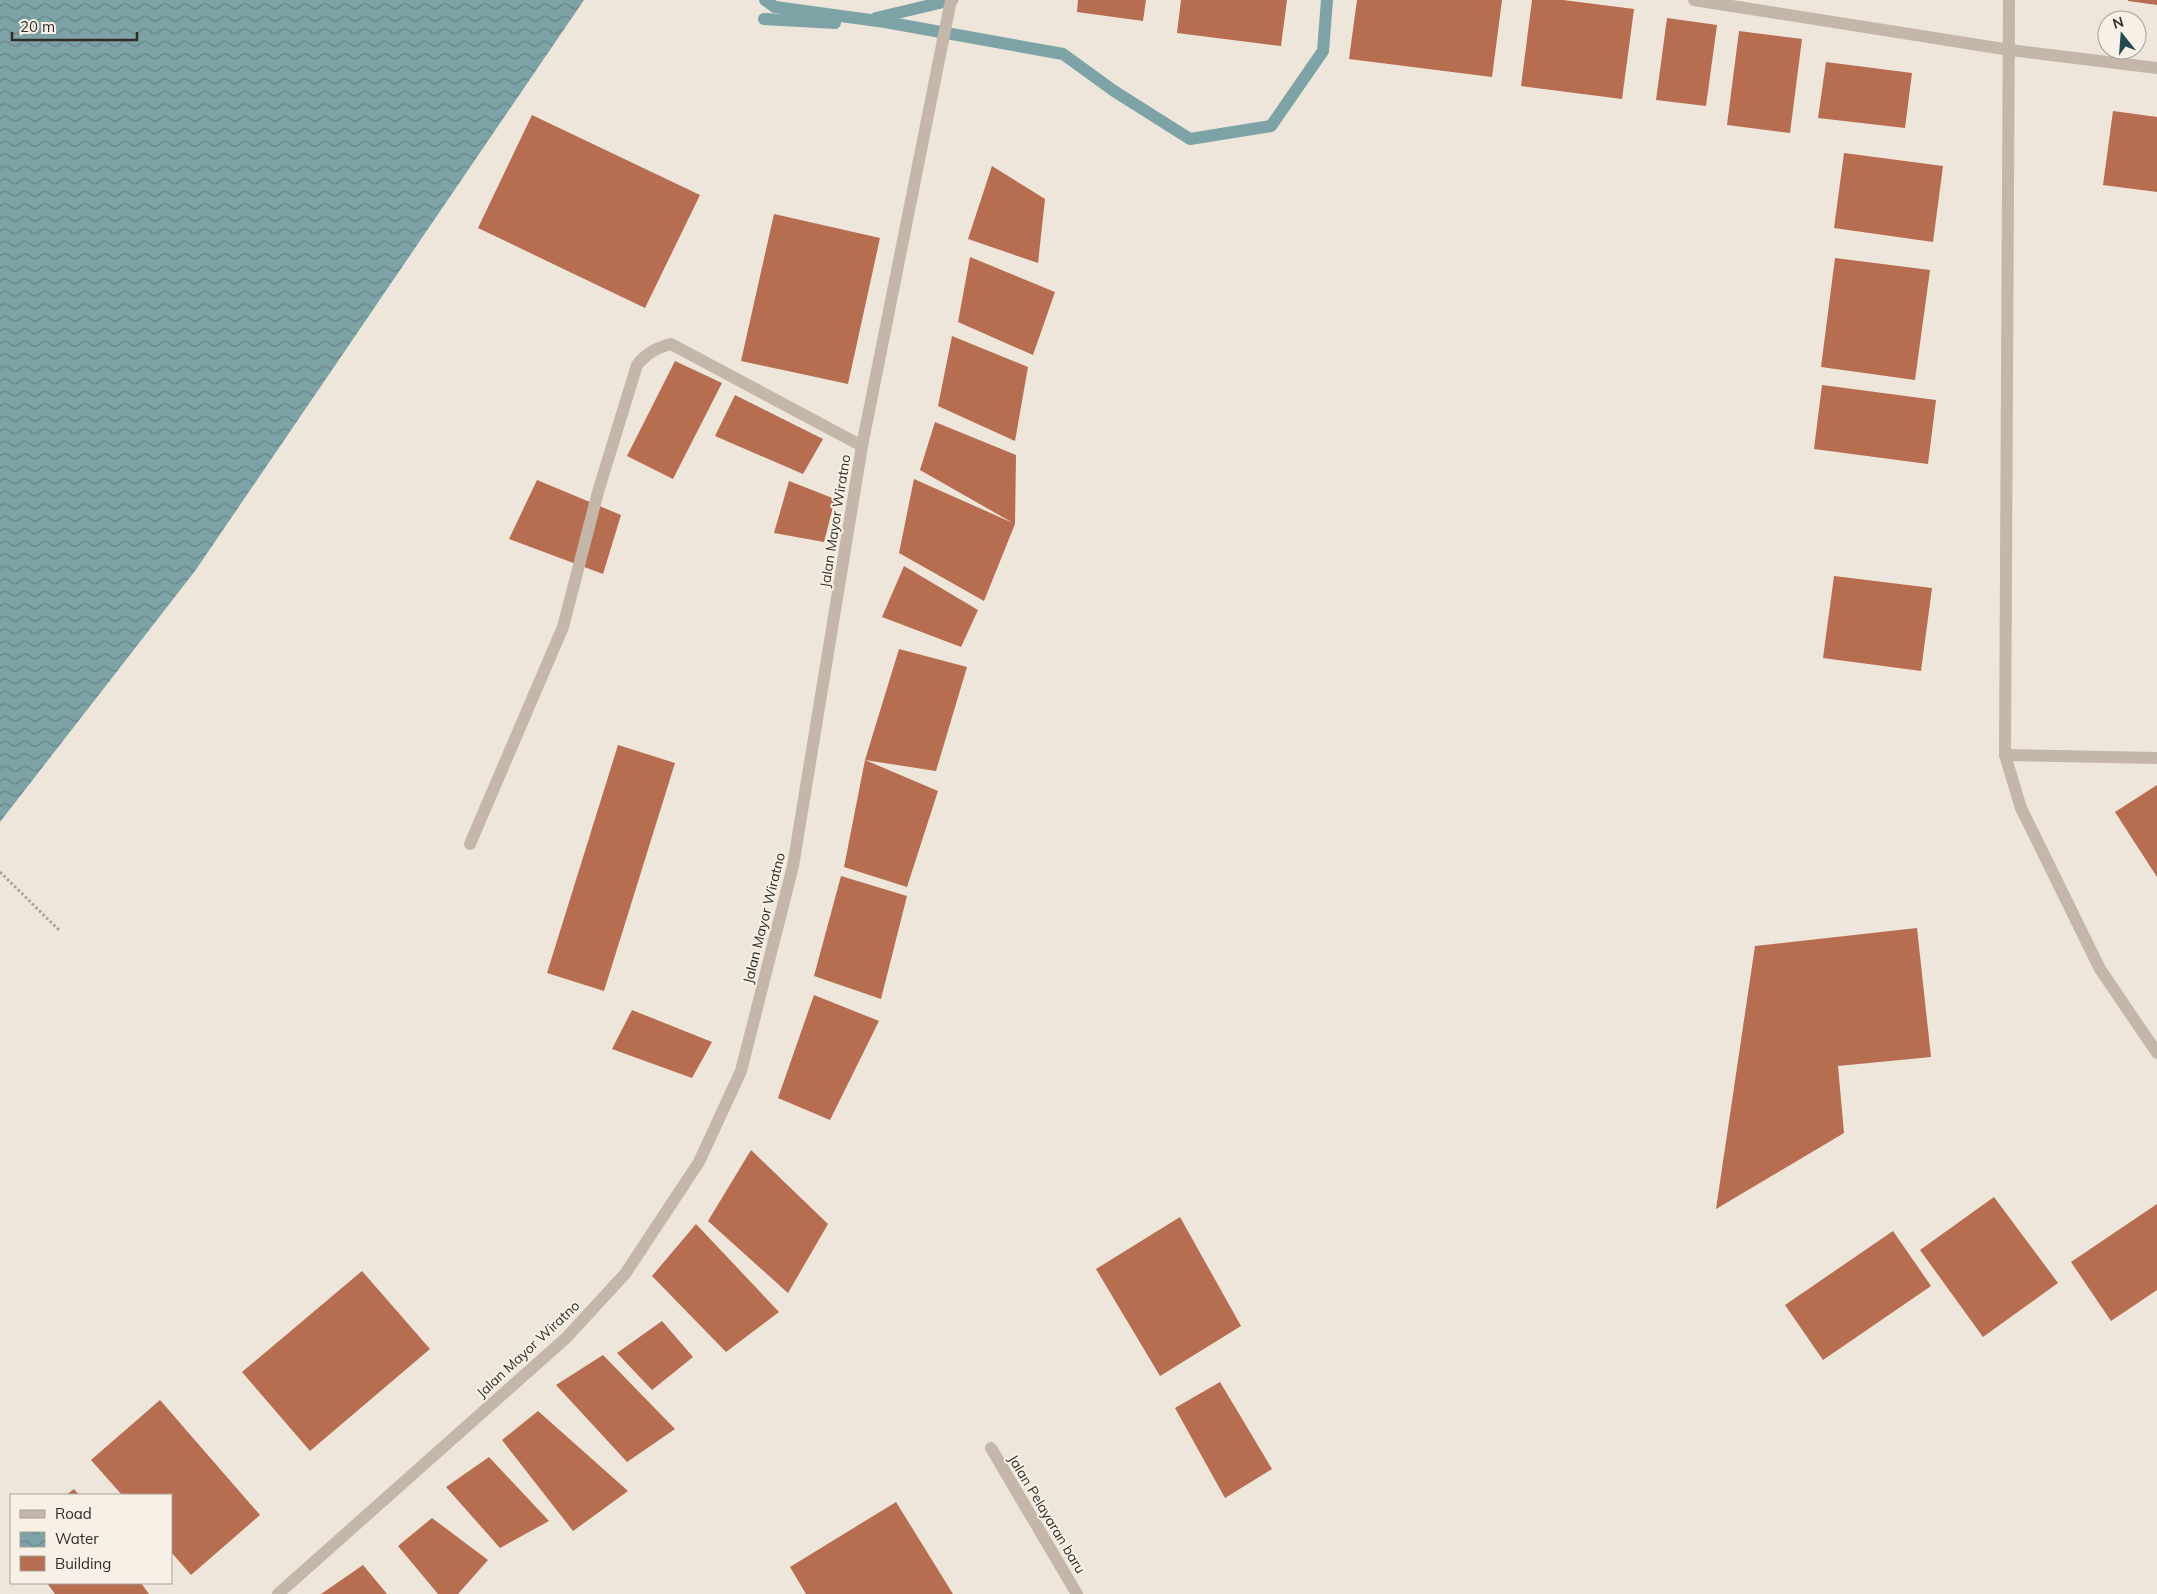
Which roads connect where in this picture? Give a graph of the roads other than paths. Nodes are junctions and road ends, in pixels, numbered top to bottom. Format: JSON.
{"nodes":[{"id":1,"x":951,"y":0,"type":"edge"},
{"id":2,"x":1694,"y":0,"type":"edge"},
{"id":3,"x":2009,"y":0,"type":"edge"},
{"id":4,"x":2010,"y":50,"type":"junction"},
{"id":5,"x":2157,"y":68,"type":"edge"},
{"id":6,"x":862,"y":446,"type":"junction"},
{"id":7,"x":2004,"y":755,"type":"junction"},
{"id":8,"x":2157,"y":758,"type":"edge"},
{"id":9,"x":470,"y":844,"type":"dead end"},
{"id":10,"x":2157,"y":1054,"type":"edge"},
{"id":11,"x":991,"y":1448,"type":"dead end"},
{"id":12,"x":278,"y":1594,"type":"edge"},
{"id":13,"x":1077,"y":1594,"type":"edge"}],
"edges":[{"from":1,"to":6,"type":"street","name":"Jalan Mayor Wiratno"},
{"from":2,"to":4,"type":"street"},
{"from":3,"to":4,"type":"street"},
{"from":4,"to":5,"type":"street"},
{"from":4,"to":7,"type":"street"},
{"from":6,"to":9,"type":"street"},
{"from":6,"to":12,"type":"street","name":"Jalan Mayor Wiratno"},
{"from":7,"to":8,"type":"street"},
{"from":7,"to":10,"type":"street"},
{"from":11,"to":13,"type":"street","name":"Jalan Pelayaran baru"}]}
